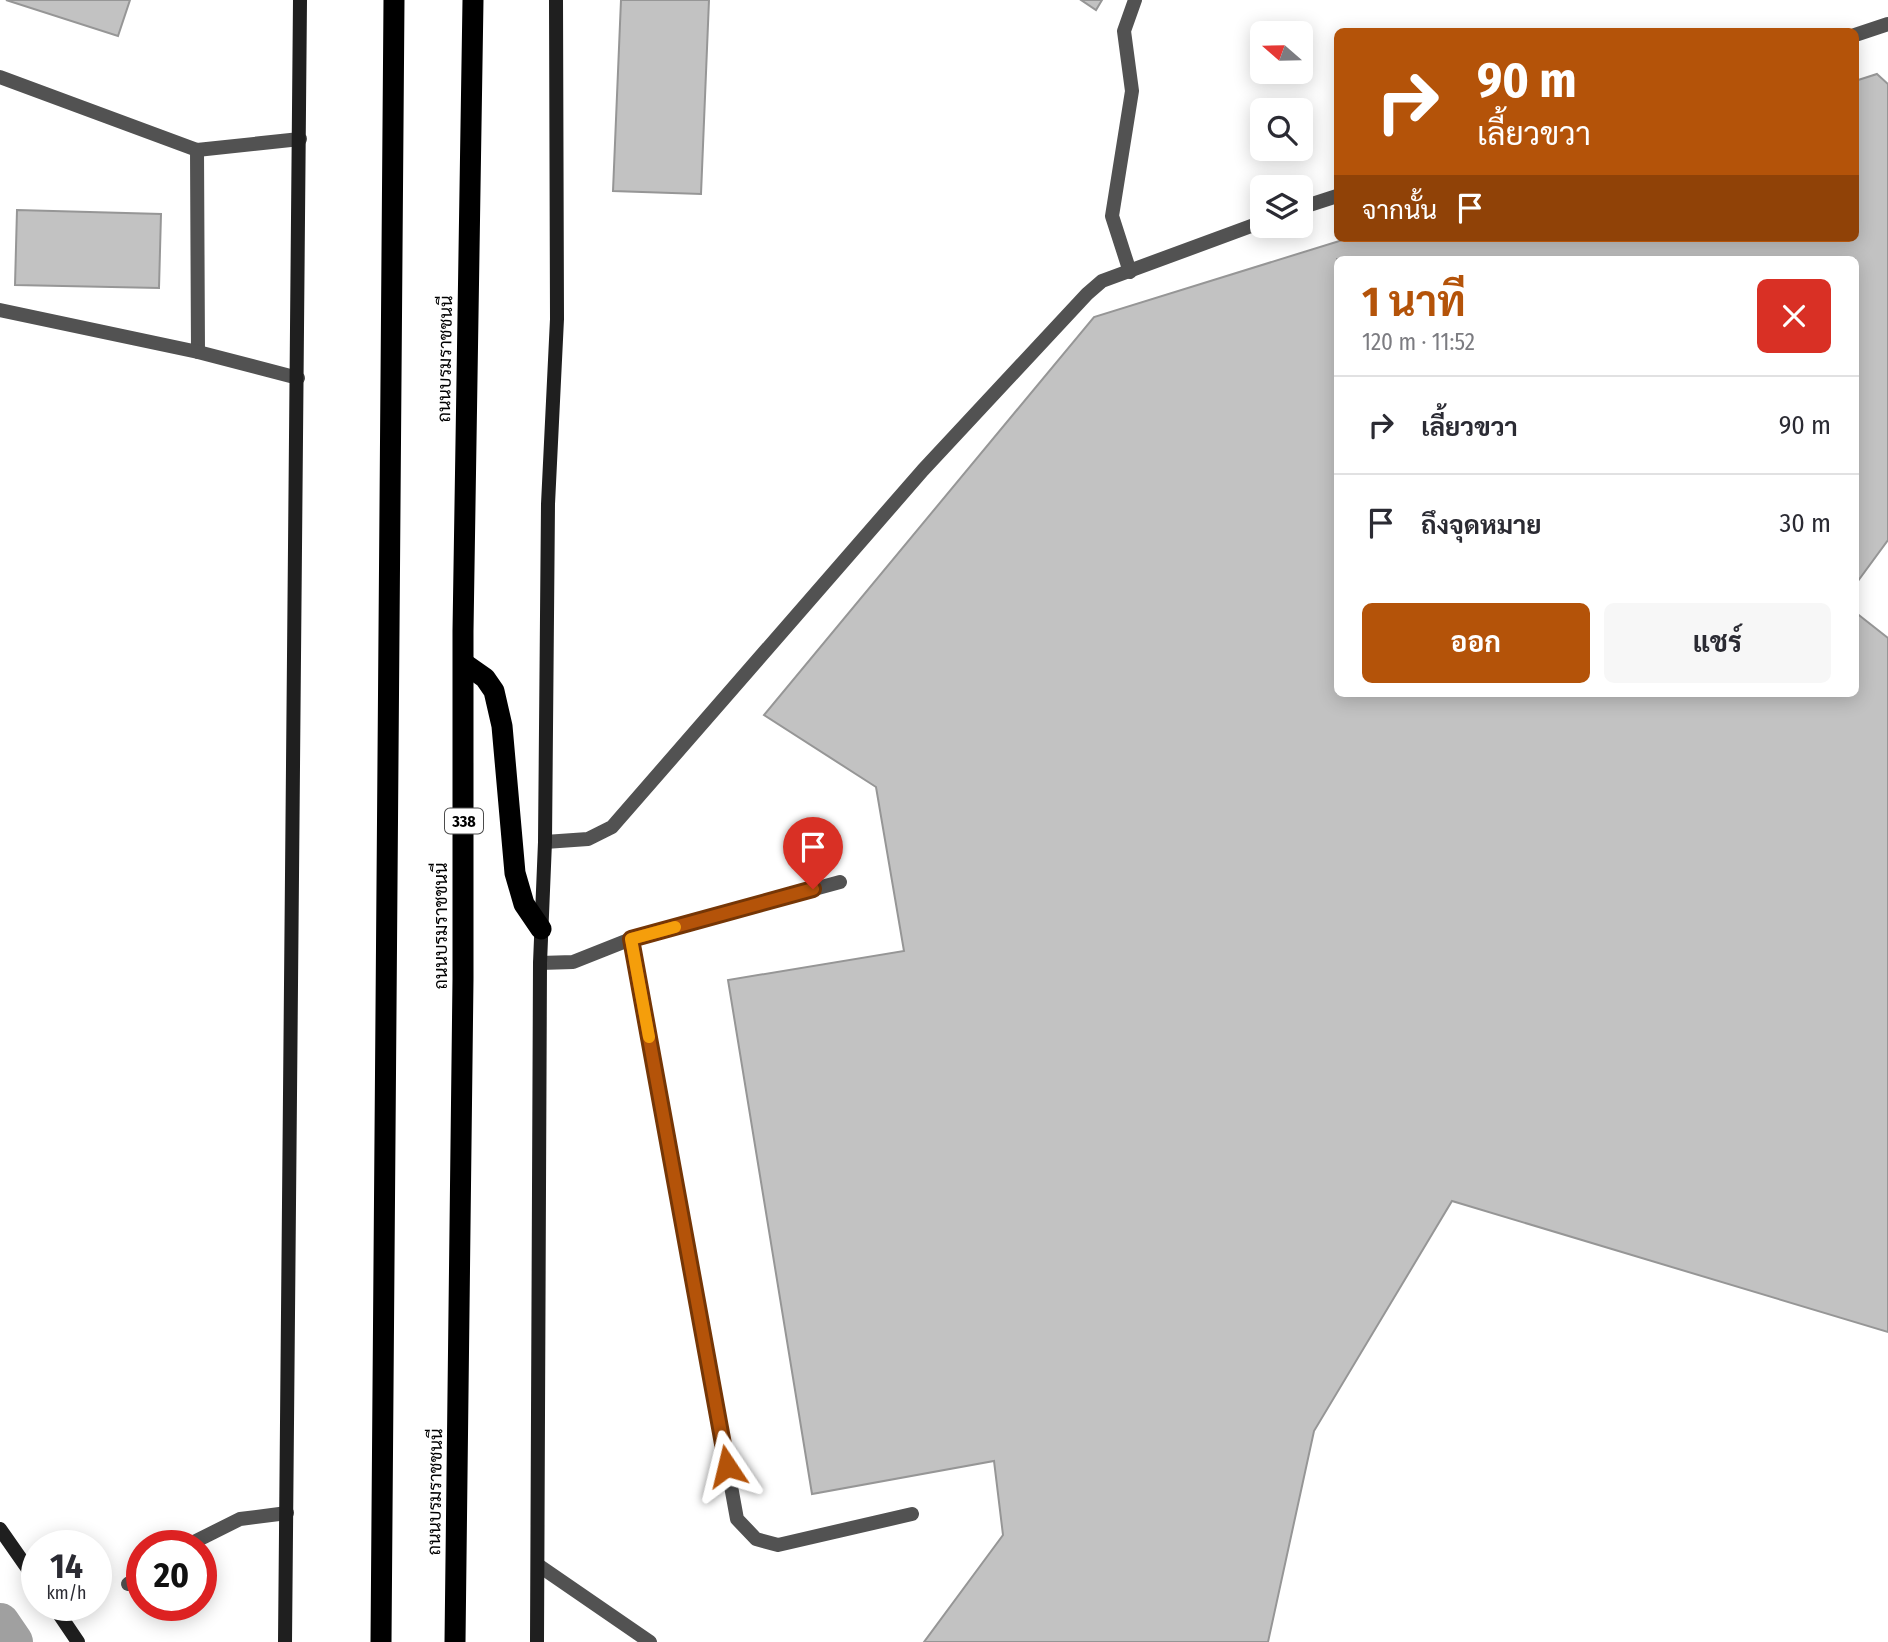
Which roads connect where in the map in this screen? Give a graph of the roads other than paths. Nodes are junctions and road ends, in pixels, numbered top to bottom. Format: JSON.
{"nodes":[{"id":1,"x":300,"y":0,"type":"edge"},
{"id":2,"x":394,"y":0,"type":"edge"},
{"id":3,"x":473,"y":0,"type":"edge"},
{"id":4,"x":556,"y":0,"type":"edge"},
{"id":5,"x":1135,"y":0,"type":"edge"},
{"id":6,"x":1888,"y":24,"type":"edge"},
{"id":7,"x":1859,"y":34,"type":"edge"},
{"id":8,"x":0,"y":77,"type":"edge"},
{"id":9,"x":300,"y":139,"type":"junction"},
{"id":10,"x":197,"y":150,"type":"junction"},
{"id":11,"x":1334,"y":197,"type":"edge"},
{"id":12,"x":1313,"y":204,"type":"edge"},
{"id":13,"x":1250,"y":226,"type":"edge"},
{"id":14,"x":1130,"y":272,"type":"junction"},
{"id":15,"x":0,"y":310,"type":"edge"},
{"id":16,"x":198,"y":352,"type":"junction"},
{"id":17,"x":298,"y":378,"type":"junction"},
{"id":18,"x":465,"y":664,"type":"junction"},
{"id":19,"x":545,"y":842,"type":"junction"},
{"id":20,"x":840,"y":882,"type":"dead end"},
{"id":21,"x":541,"y":929,"type":"junction"},
{"id":22,"x":631,"y":939,"type":"junction"},
{"id":23,"x":540,"y":963,"type":"junction"},
{"id":24,"x":286,"y":1513,"type":"junction"},
{"id":25,"x":912,"y":1514,"type":"dead end"},
{"id":26,"x":0,"y":1529,"type":"edge"},
{"id":27,"x":217,"y":1530,"type":"edge"},
{"id":28,"x":21,"y":1559,"type":"edge"},
{"id":29,"x":538,"y":1566,"type":"junction"},
{"id":30,"x":63,"y":1621,"type":"edge"},
{"id":31,"x":78,"y":1642,"type":"edge"},
{"id":32,"x":285,"y":1642,"type":"edge"},
{"id":33,"x":381,"y":1642,"type":"edge"},
{"id":34,"x":454,"y":1642,"type":"edge"},
{"id":35,"x":537,"y":1642,"type":"edge"},
{"id":36,"x":650,"y":1642,"type":"edge"}],
"edges":[{"from":1,"to":9,"type":"main road"},
{"from":2,"to":33,"type":"highway"},
{"from":3,"to":18,"type":"highway","name":"ถนนบรมราชชนนี","number":"338"},
{"from":4,"to":19,"type":"main road"},
{"from":5,"to":14,"type":"street"},
{"from":6,"to":7,"type":"street"},
{"from":8,"to":10,"type":"street"},
{"from":9,"to":10,"type":"street"},
{"from":9,"to":17,"type":"main road"},
{"from":10,"to":16,"type":"street"},
{"from":11,"to":12,"type":"street"},
{"from":13,"to":14,"type":"street"},
{"from":14,"to":19,"type":"street"},
{"from":15,"to":16,"type":"street"},
{"from":16,"to":17,"type":"street"},
{"from":17,"to":24,"type":"main road"},
{"from":18,"to":21,"type":"highway"},
{"from":18,"to":34,"type":"highway","name":"ถนนบรมราชชนนี","number":"338"},
{"from":19,"to":21,"type":"main road"},
{"from":20,"to":22,"type":"street"},
{"from":21,"to":23,"type":"main road"},
{"from":22,"to":23,"type":"street"},
{"from":22,"to":25,"type":"street"},
{"from":23,"to":29,"type":"main road"},
{"from":24,"to":27,"type":"street"},
{"from":24,"to":32,"type":"main road"},
{"from":26,"to":28,"type":"main road"},
{"from":29,"to":35,"type":"main road"},
{"from":29,"to":36,"type":"street"},
{"from":30,"to":31,"type":"main road"}]}
